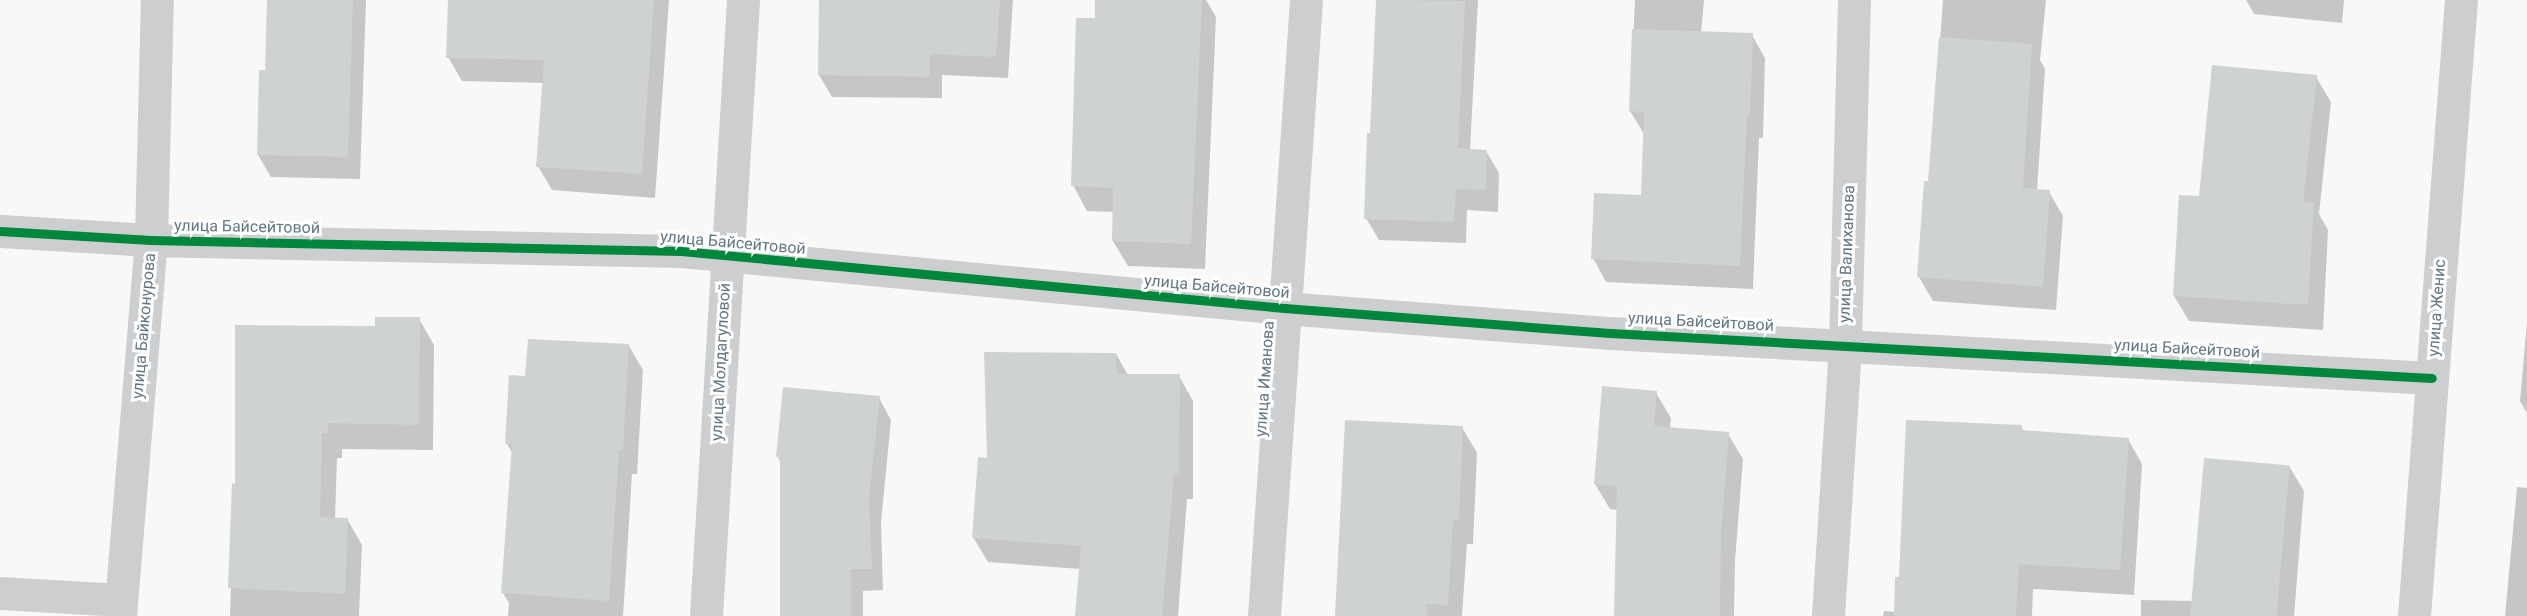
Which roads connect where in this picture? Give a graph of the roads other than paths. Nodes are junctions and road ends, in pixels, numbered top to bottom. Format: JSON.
{"nodes":[{"id":1,"x":157,"y":0,"type":"edge"},
{"id":2,"x":743,"y":0,"type":"edge"},
{"id":3,"x":1306,"y":0,"type":"edge"},
{"id":4,"x":1854,"y":0,"type":"edge"},
{"id":5,"x":2461,"y":0,"type":"edge"},
{"id":6,"x":0,"y":231,"type":"edge"},
{"id":7,"x":151,"y":240,"type":"junction"},
{"id":8,"x":727,"y":258,"type":"junction"},
{"id":9,"x":1284,"y":308,"type":"junction"},
{"id":10,"x":1845,"y":344,"type":"junction"},
{"id":11,"x":2432,"y":378,"type":"junction"},
{"id":12,"x":0,"y":593,"type":"edge"},
{"id":13,"x":120,"y":608,"type":"edge"},
{"id":14,"x":706,"y":616,"type":"edge"},
{"id":15,"x":1264,"y":616,"type":"edge"},
{"id":16,"x":1828,"y":616,"type":"edge"},
{"id":17,"x":2414,"y":616,"type":"edge"}],
"edges":[{"from":1,"to":7,"type":"street","name":"улица Байконурова"},
{"from":2,"to":8,"type":"street","name":"улица Молдагуловой"},
{"from":3,"to":9,"type":"street","name":"улица Иманова"},
{"from":4,"to":10,"type":"street","name":"улица Валиханова"},
{"from":5,"to":11,"type":"street","name":"улица Женис"},
{"from":6,"to":7,"type":"street","name":"улица Байсейтовой"},
{"from":7,"to":8,"type":"street","name":"улица Байсейтовой"},
{"from":7,"to":13,"type":"street","name":"улица Байконурова"},
{"from":8,"to":9,"type":"street","name":"улица Байсейтовой"},
{"from":8,"to":14,"type":"street","name":"улица Молдагуловой"},
{"from":9,"to":10,"type":"street","name":"улица Байсейтовой"},
{"from":9,"to":15,"type":"street","name":"улица Иманова"},
{"from":10,"to":11,"type":"street","name":"улица Байсейтовой"},
{"from":10,"to":16,"type":"street","name":"улица Валиханова"},
{"from":11,"to":17,"type":"street","name":"улица Женис"},
{"from":12,"to":13,"type":"street"}]}
